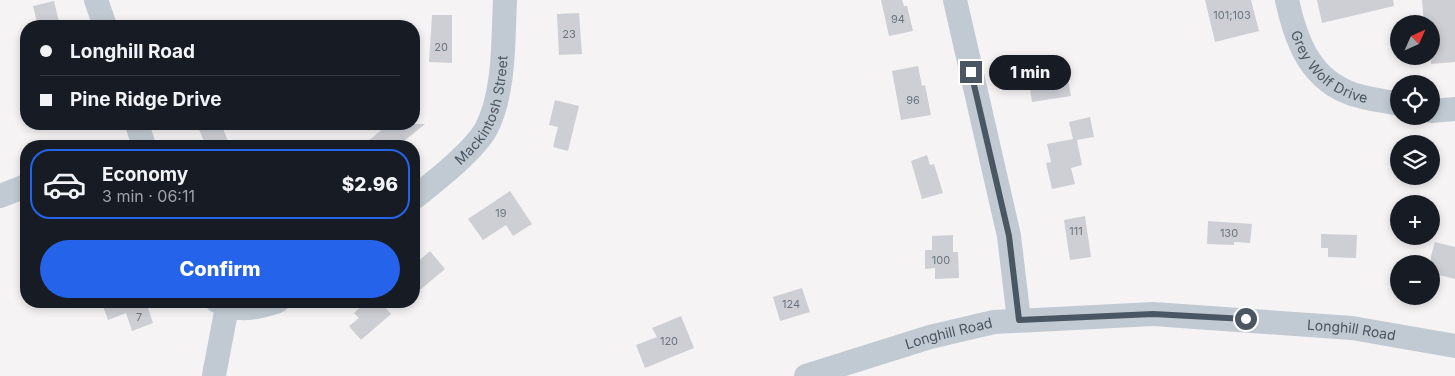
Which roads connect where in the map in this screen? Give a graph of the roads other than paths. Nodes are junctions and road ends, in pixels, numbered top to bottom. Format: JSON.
{"nodes":[{"id":1,"x":96,"y":0,"type":"edge"},
{"id":2,"x":505,"y":0,"type":"edge"},
{"id":3,"x":955,"y":0,"type":"edge"},
{"id":4,"x":1287,"y":0,"type":"edge"},
{"id":5,"x":103,"y":20,"type":"edge"},
{"id":6,"x":1390,"y":102,"type":"edge"},
{"id":7,"x":1455,"y":108,"type":"edge"},
{"id":8,"x":1440,"y":110,"type":"edge"},
{"id":9,"x":20,"y":188,"type":"edge"},
{"id":10,"x":420,"y":193,"type":"edge"},
{"id":11,"x":0,"y":196,"type":"edge"},
{"id":12,"x":222,"y":308,"type":"edge"},
{"id":13,"x":1019,"y":320,"type":"junction"},
{"id":14,"x":1455,"y":346,"type":"edge"},
{"id":15,"x":214,"y":375,"type":"dead end"},
{"id":16,"x":806,"y":376,"type":"edge"}],
"edges":[{"from":1,"to":5,"type":"street"},
{"from":2,"to":10,"type":"street","name":"Mackintosh Street"},
{"from":3,"to":13,"type":"street"},
{"from":4,"to":6,"type":"street","name":"Grey Wolf Drive"},
{"from":7,"to":8,"type":"street"},
{"from":9,"to":11,"type":"street"},
{"from":12,"to":15,"type":"street"},
{"from":13,"to":14,"type":"street","name":"Longhill Road"},
{"from":13,"to":16,"type":"street","name":"Longhill Road"}]}
